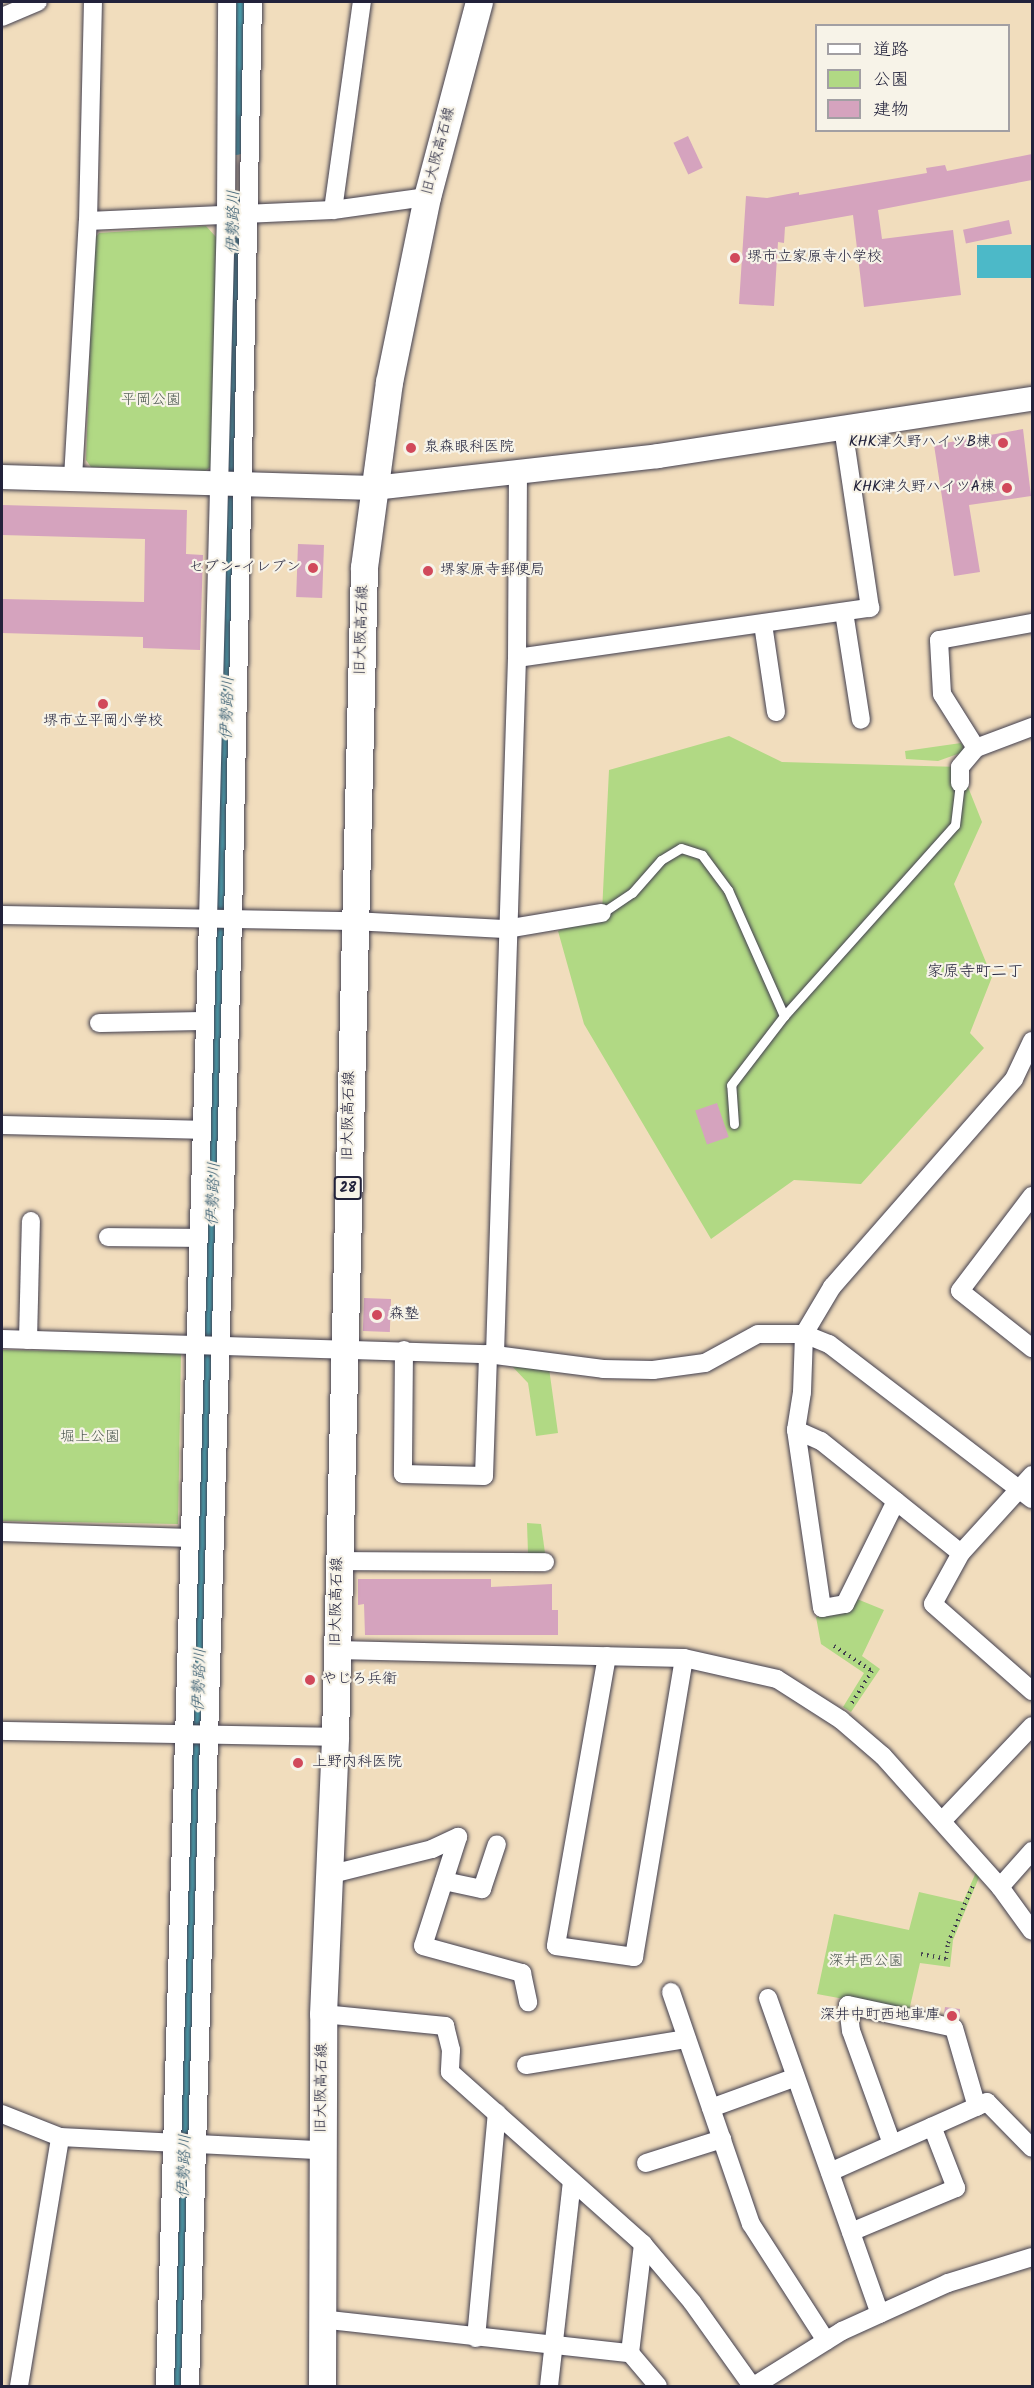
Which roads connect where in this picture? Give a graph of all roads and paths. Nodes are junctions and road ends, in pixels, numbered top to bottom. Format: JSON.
{"nodes":[{"id":1,"x":38,"y":2,"type":"edge"},
{"id":2,"x":93,"y":2,"type":"edge"},
{"id":3,"x":227,"y":2,"type":"edge"},
{"id":4,"x":253,"y":2,"type":"edge"},
{"id":5,"x":362,"y":2,"type":"edge"},
{"id":6,"x":478,"y":2,"type":"edge"},
{"id":7,"x":2,"y":17,"type":"edge"},
{"id":8,"x":427,"y":197,"type":"junction"},
{"id":9,"x":333,"y":210,"type":"junction"},
{"id":10,"x":248,"y":215,"type":"junction"},
{"id":11,"x":226,"y":216,"type":"junction"},
{"id":12,"x":88,"y":221,"type":"junction"},
{"id":13,"x":1032,"y":399,"type":"edge"},
{"id":14,"x":843,"y":427,"type":"junction"},
{"id":15,"x":518,"y":473,"type":"junction"},
{"id":16,"x":2,"y":477,"type":"edge"},
{"id":17,"x":73,"y":478,"type":"junction"},
{"id":18,"x":231,"y":482,"type":"junction"},
{"id":19,"x":374,"y":488,"type":"junction"},
{"id":20,"x":844,"y":612,"type":"junction"},
{"id":21,"x":1032,"y":623,"type":"edge"},
{"id":22,"x":763,"y":624,"type":"junction"},
{"id":23,"x":517,"y":658,"type":"junction"},
{"id":24,"x":776,"y":712,"type":"dead end"},
{"id":25,"x":861,"y":720,"type":"dead end"},
{"id":26,"x":1032,"y":727,"type":"edge"},
{"id":27,"x":976,"y":748,"type":"junction"},
{"id":28,"x":960,"y":783,"type":"joint"},
{"id":29,"x":602,"y":913,"type":"joint"},
{"id":30,"x":2,"y":915,"type":"edge"},
{"id":31,"x":220,"y":920,"type":"junction"},
{"id":32,"x":353,"y":921,"type":"junction"},
{"id":33,"x":506,"y":928,"type":"junction"},
{"id":34,"x":784,"y":1016,"type":"junction"},
{"id":35,"x":204,"y":1021,"type":"junction"},
{"id":36,"x":99,"y":1023,"type":"dead end"},
{"id":37,"x":1032,"y":1041,"type":"edge"},
{"id":38,"x":734,"y":1124,"type":"dead end"},
{"id":39,"x":2,"y":1125,"type":"edge"},
{"id":40,"x":200,"y":1130,"type":"junction"},
{"id":41,"x":1032,"y":1196,"type":"edge"},
{"id":42,"x":31,"y":1221,"type":"dead end"},
{"id":43,"x":108,"y":1237,"type":"dead end"},
{"id":44,"x":198,"y":1238,"type":"junction"},
{"id":45,"x":804,"y":1334,"type":"junction"},
{"id":46,"x":2,"y":1339,"type":"edge"},
{"id":47,"x":28,"y":1340,"type":"junction"},
{"id":48,"x":196,"y":1343,"type":"junction"},
{"id":49,"x":219,"y":1343,"type":"junction"},
{"id":50,"x":344,"y":1348,"type":"junction"},
{"id":51,"x":1032,"y":1348,"type":"edge"},
{"id":52,"x":404,"y":1350,"type":"junction"},
{"id":53,"x":492,"y":1354,"type":"junction"},
{"id":54,"x":796,"y":1430,"type":"junction"},
{"id":55,"x":1032,"y":1475,"type":"edge"},
{"id":56,"x":1026,"y":1493,"type":"edge"},
{"id":57,"x":896,"y":1501,"type":"junction"},
{"id":58,"x":2,"y":1533,"type":"edge"},
{"id":59,"x":190,"y":1538,"type":"junction"},
{"id":60,"x":961,"y":1553,"type":"junction"},
{"id":61,"x":337,"y":1561,"type":"junction"},
{"id":62,"x":545,"y":1562,"type":"dead end"},
{"id":63,"x":834,"y":1646,"type":"dead end"},
{"id":64,"x":336,"y":1650,"type":"junction"},
{"id":65,"x":607,"y":1656,"type":"junction"},
{"id":66,"x":684,"y":1658,"type":"junction"},
{"id":67,"x":1032,"y":1691,"type":"edge"},
{"id":68,"x":841,"y":1720,"type":"junction"},
{"id":69,"x":1032,"y":1726,"type":"edge"},
{"id":70,"x":2,"y":1731,"type":"edge"},
{"id":71,"x":185,"y":1734,"type":"junction"},
{"id":72,"x":207,"y":1734,"type":"junction"},
{"id":73,"x":335,"y":1737,"type":"junction"},
{"id":74,"x":942,"y":1821,"type":"junction"},
{"id":75,"x":497,"y":1844,"type":"dead end"},
{"id":76,"x":1032,"y":1851,"type":"edge"},
{"id":77,"x":981,"y":1865,"type":"junction"},
{"id":78,"x":328,"y":1875,"type":"junction"},
{"id":79,"x":444,"y":1881,"type":"junction"},
{"id":80,"x":1000,"y":1887,"type":"junction"},
{"id":81,"x":1032,"y":1931,"type":"edge"},
{"id":82,"x":921,"y":1954,"type":"dead end"},
{"id":83,"x":671,"y":1992,"type":"dead end"},
{"id":84,"x":768,"y":1998,"type":"dead end"},
{"id":85,"x":528,"y":2002,"type":"dead end"},
{"id":86,"x":323,"y":2014,"type":"junction"},
{"id":87,"x":687,"y":2039,"type":"junction"},
{"id":88,"x":526,"y":2065,"type":"dead end"},
{"id":89,"x":796,"y":2077,"type":"junction"},
{"id":90,"x":977,"y":2107,"type":"junction"},
{"id":91,"x":711,"y":2108,"type":"junction"},
{"id":92,"x":497,"y":2113,"type":"junction"},
{"id":93,"x":2,"y":2114,"type":"edge"},
{"id":94,"x":932,"y":2126,"type":"junction"},
{"id":95,"x":60,"y":2137,"type":"junction"},
{"id":96,"x":722,"y":2139,"type":"junction"},
{"id":97,"x":172,"y":2142,"type":"junction"},
{"id":98,"x":196,"y":2143,"type":"junction"},
{"id":99,"x":892,"y":2144,"type":"junction"},
{"id":100,"x":1032,"y":2148,"type":"edge"},
{"id":101,"x":321,"y":2150,"type":"junction"},
{"id":102,"x":646,"y":2163,"type":"dead end"},
{"id":103,"x":830,"y":2172,"type":"junction"},
{"id":104,"x":572,"y":2181,"type":"junction"},
{"id":105,"x":851,"y":2232,"type":"junction"},
{"id":106,"x":643,"y":2244,"type":"junction"},
{"id":107,"x":1032,"y":2257,"type":"edge"},
{"id":108,"x":880,"y":2314,"type":"junction"},
{"id":109,"x":320,"y":2319,"type":"junction"},
{"id":110,"x":476,"y":2338,"type":"junction"},
{"id":111,"x":826,"y":2342,"type":"junction"},
{"id":112,"x":553,"y":2347,"type":"junction"},
{"id":113,"x":630,"y":2353,"type":"junction"},
{"id":114,"x":20,"y":2386,"type":"edge"},
{"id":115,"x":165,"y":2386,"type":"edge"},
{"id":116,"x":190,"y":2386,"type":"edge"},
{"id":117,"x":322,"y":2386,"type":"edge"},
{"id":118,"x":549,"y":2386,"type":"edge"},
{"id":119,"x":658,"y":2386,"type":"edge"},
{"id":120,"x":753,"y":2386,"type":"edge"}],
"edges":[{"from":1,"to":7,"type":"street"},
{"from":2,"to":12,"type":"street"},
{"from":3,"to":11,"type":"street"},
{"from":4,"to":10,"type":"street"},
{"from":5,"to":9,"type":"street"},
{"from":6,"to":8,"type":"main road","name":"旧大阪高石線","number":"28"},
{"from":8,"to":9,"type":"street"},
{"from":8,"to":19,"type":"main road","name":"旧大阪高石線","number":"28"},
{"from":9,"to":10,"type":"street"},
{"from":10,"to":11,"type":"street"},
{"from":10,"to":18,"type":"street"},
{"from":11,"to":12,"type":"street"},
{"from":11,"to":18,"type":"street"},
{"from":12,"to":17,"type":"street"},
{"from":13,"to":14,"type":"street"},
{"from":14,"to":15,"type":"street"},
{"from":14,"to":20,"type":"street"},
{"from":15,"to":19,"type":"street"},
{"from":15,"to":23,"type":"street"},
{"from":16,"to":17,"type":"street"},
{"from":17,"to":18,"type":"street"},
{"from":18,"to":19,"type":"street"},
{"from":18,"to":31,"type":"street"},
{"from":18,"to":31,"type":"street"},
{"from":19,"to":32,"type":"main road","name":"旧大阪高石線","number":"28"},
{"from":20,"to":22,"type":"street"},
{"from":20,"to":25,"type":"street"},
{"from":21,"to":27,"type":"street"},
{"from":22,"to":23,"type":"street"},
{"from":22,"to":24,"type":"street"},
{"from":23,"to":33,"type":"street"},
{"from":26,"to":27,"type":"street"},
{"from":27,"to":28,"type":"street"},
{"from":28,"to":34,"type":"lane"},
{"from":29,"to":33,"type":"street"},
{"from":29,"to":34,"type":"lane"},
{"from":30,"to":31,"type":"street"},
{"from":31,"to":32,"type":"street"},
{"from":31,"to":35,"type":"street"},
{"from":31,"to":49,"type":"street"},
{"from":32,"to":33,"type":"street"},
{"from":32,"to":50,"type":"main road","name":"旧大阪高石線","number":"28"},
{"from":33,"to":53,"type":"street"},
{"from":34,"to":38,"type":"lane"},
{"from":35,"to":36,"type":"street"},
{"from":35,"to":40,"type":"street"},
{"from":37,"to":45,"type":"street"},
{"from":39,"to":40,"type":"street"},
{"from":40,"to":44,"type":"street"},
{"from":41,"to":51,"type":"street"},
{"from":42,"to":47,"type":"street"},
{"from":43,"to":44,"type":"street"},
{"from":44,"to":48,"type":"street"},
{"from":45,"to":53,"type":"street"},
{"from":45,"to":54,"type":"street"},
{"from":45,"to":56,"type":"street"},
{"from":46,"to":47,"type":"street"},
{"from":47,"to":48,"type":"street"},
{"from":48,"to":49,"type":"street"},
{"from":48,"to":59,"type":"street"},
{"from":49,"to":50,"type":"street"},
{"from":49,"to":72,"type":"street"},
{"from":50,"to":52,"type":"street"},
{"from":50,"to":61,"type":"main road","name":"旧大阪高石線","number":"28"},
{"from":52,"to":53,"type":"street"},
{"from":52,"to":53,"type":"street"},
{"from":54,"to":57,"type":"street"},
{"from":54,"to":57,"type":"street"},
{"from":55,"to":56,"type":"street"},
{"from":56,"to":60,"type":"street"},
{"from":57,"to":60,"type":"street"},
{"from":58,"to":59,"type":"street"},
{"from":59,"to":71,"type":"street"},
{"from":60,"to":67,"type":"street"},
{"from":61,"to":62,"type":"street"},
{"from":61,"to":64,"type":"main road","name":"旧大阪高石線","number":"28"},
{"from":63,"to":68,"type":"path"},
{"from":64,"to":65,"type":"street"},
{"from":64,"to":73,"type":"main road","name":"旧大阪高石線","number":"28"},
{"from":65,"to":66,"type":"street"},
{"from":65,"to":66,"type":"street"},
{"from":66,"to":68,"type":"street"},
{"from":68,"to":74,"type":"street"},
{"from":69,"to":74,"type":"street"},
{"from":70,"to":71,"type":"street"},
{"from":71,"to":72,"type":"street"},
{"from":71,"to":97,"type":"street"},
{"from":72,"to":73,"type":"street"},
{"from":72,"to":98,"type":"street"},
{"from":73,"to":78,"type":"main road","name":"旧大阪高石線","number":"28"},
{"from":74,"to":77,"type":"street"},
{"from":75,"to":79,"type":"street"},
{"from":76,"to":80,"type":"street"},
{"from":77,"to":80,"type":"street"},
{"from":77,"to":82,"type":"path"},
{"from":78,"to":79,"type":"street"},
{"from":78,"to":86,"type":"main road","name":"旧大阪高石線","number":"28"},
{"from":79,"to":85,"type":"street"},
{"from":80,"to":81,"type":"street"},
{"from":83,"to":87,"type":"street"},
{"from":84,"to":89,"type":"street"},
{"from":86,"to":92,"type":"street"},
{"from":86,"to":101,"type":"main road","name":"旧大阪高石線","number":"28"},
{"from":87,"to":88,"type":"street"},
{"from":87,"to":91,"type":"street"},
{"from":89,"to":91,"type":"street"},
{"from":89,"to":103,"type":"street"},
{"from":90,"to":94,"type":"street"},
{"from":90,"to":99,"type":"street"},
{"from":90,"to":100,"type":"street"},
{"from":91,"to":96,"type":"street"},
{"from":92,"to":104,"type":"street"},
{"from":92,"to":110,"type":"street"},
{"from":93,"to":95,"type":"street"},
{"from":94,"to":99,"type":"street"},
{"from":94,"to":105,"type":"street"},
{"from":95,"to":97,"type":"street"},
{"from":95,"to":114,"type":"street"},
{"from":96,"to":102,"type":"street"},
{"from":96,"to":111,"type":"street"},
{"from":97,"to":98,"type":"street"},
{"from":97,"to":115,"type":"street"},
{"from":98,"to":101,"type":"street"},
{"from":98,"to":116,"type":"street"},
{"from":99,"to":103,"type":"street"},
{"from":101,"to":109,"type":"main road","name":"旧大阪高石線","number":"28"},
{"from":103,"to":105,"type":"street"},
{"from":104,"to":106,"type":"street"},
{"from":104,"to":112,"type":"street"},
{"from":105,"to":108,"type":"street"},
{"from":106,"to":113,"type":"street"},
{"from":106,"to":120,"type":"street"},
{"from":107,"to":108,"type":"street"},
{"from":108,"to":111,"type":"street"},
{"from":109,"to":110,"type":"street"},
{"from":109,"to":117,"type":"main road","name":"旧大阪高石線","number":"28"},
{"from":110,"to":112,"type":"street"},
{"from":111,"to":120,"type":"street"},
{"from":112,"to":113,"type":"street"},
{"from":112,"to":118,"type":"street"},
{"from":113,"to":119,"type":"street"}]}
